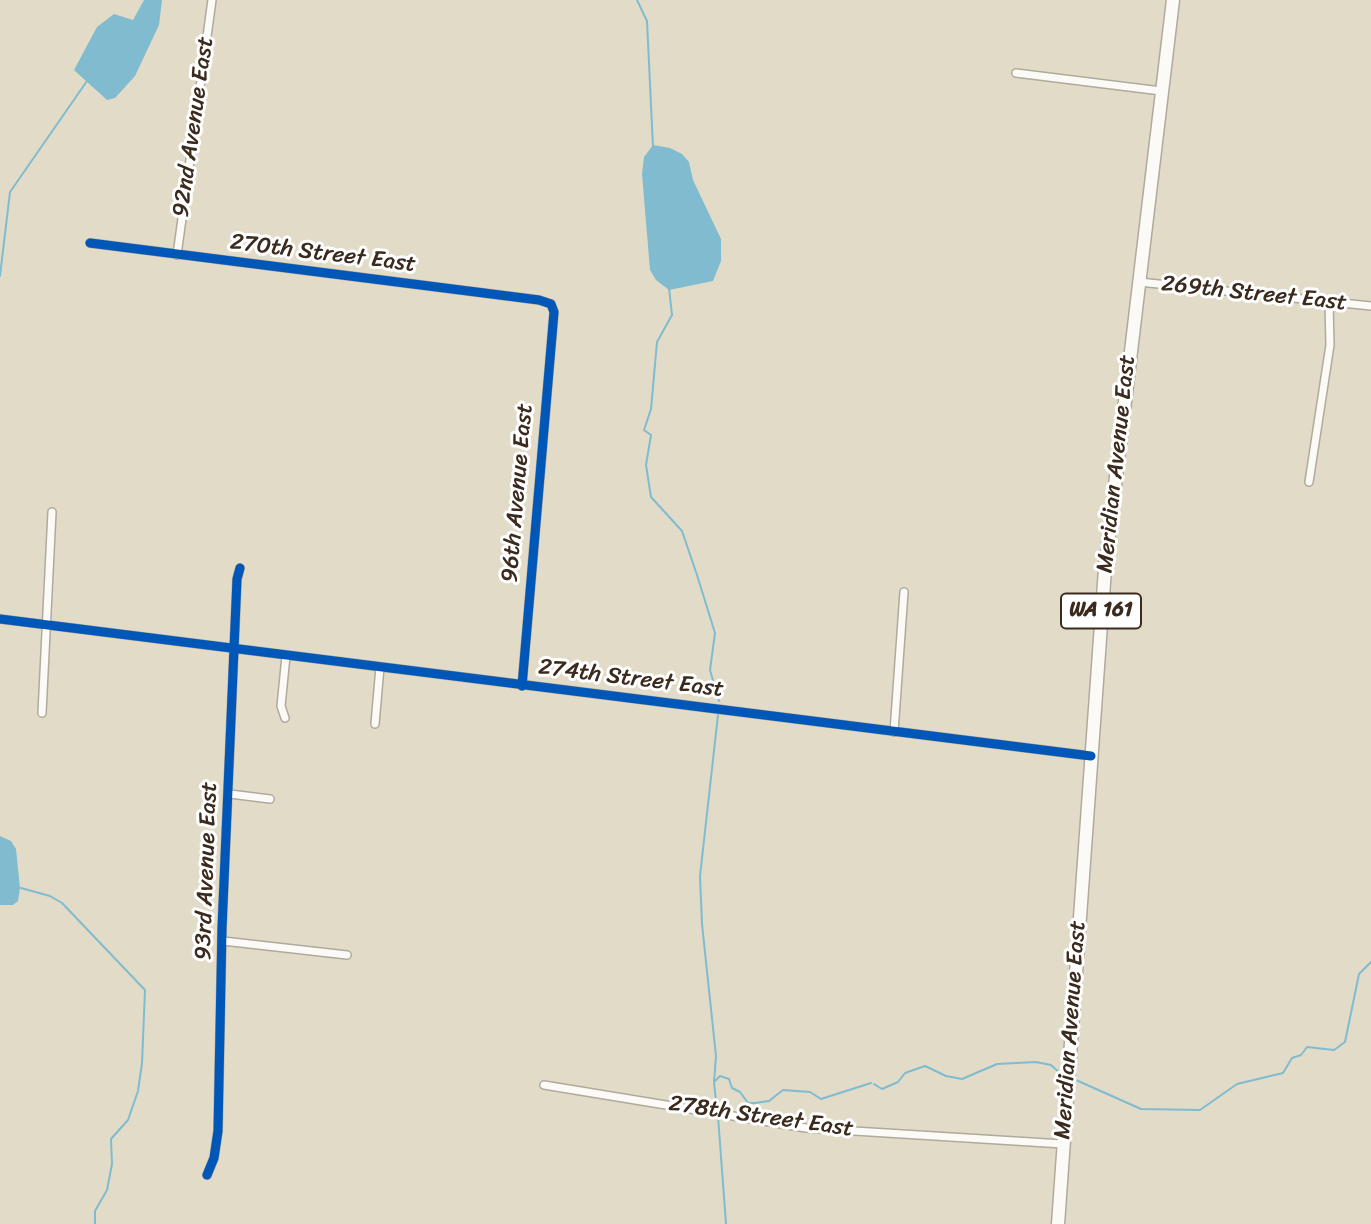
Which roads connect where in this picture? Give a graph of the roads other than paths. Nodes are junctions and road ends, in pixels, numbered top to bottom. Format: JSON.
{"nodes":[{"id":1,"x":212,"y":0,"type":"edge"},
{"id":2,"x":1173,"y":0,"type":"edge"},
{"id":3,"x":1016,"y":73,"type":"dead end"},
{"id":4,"x":1161,"y":91,"type":"junction"},
{"id":5,"x":90,"y":243,"type":"dead end"},
{"id":6,"x":177,"y":255,"type":"junction"},
{"id":7,"x":1138,"y":282,"type":"junction"},
{"id":8,"x":1329,"y":303,"type":"junction"},
{"id":9,"x":551,"y":304,"type":"joint"},
{"id":10,"x":1371,"y":306,"type":"edge"},
{"id":11,"x":1309,"y":482,"type":"dead end"},
{"id":12,"x":52,"y":512,"type":"dead end"},
{"id":13,"x":240,"y":568,"type":"dead end"},
{"id":14,"x":904,"y":592,"type":"dead end"},
{"id":15,"x":0,"y":619,"type":"edge"},
{"id":16,"x":47,"y":626,"type":"junction"},
{"id":17,"x":237,"y":650,"type":"junction"},
{"id":18,"x":286,"y":656,"type":"junction"},
{"id":19,"x":380,"y":667,"type":"junction"},
{"id":20,"x":523,"y":686,"type":"junction"},
{"id":21,"x":42,"y":713,"type":"dead end"},
{"id":22,"x":285,"y":718,"type":"dead end"},
{"id":23,"x":375,"y":724,"type":"dead end"},
{"id":24,"x":894,"y":732,"type":"junction"},
{"id":25,"x":1091,"y":756,"type":"junction"},
{"id":26,"x":230,"y":794,"type":"junction"},
{"id":27,"x":270,"y":799,"type":"dead end"},
{"id":28,"x":223,"y":942,"type":"junction"},
{"id":29,"x":347,"y":955,"type":"dead end"},
{"id":30,"x":544,"y":1085,"type":"dead end"},
{"id":31,"x":1063,"y":1144,"type":"junction"},
{"id":32,"x":207,"y":1175,"type":"dead end"},
{"id":33,"x":1058,"y":1224,"type":"edge"}],
"edges":[{"from":1,"to":6,"type":"street","name":"92nd Avenue East"},
{"from":2,"to":4,"type":"main road","name":"Meridian Avenue East","number":"WA 161"},
{"from":3,"to":4,"type":"street"},
{"from":4,"to":7,"type":"main road","name":"Meridian Avenue East","number":"WA 161"},
{"from":5,"to":6,"type":"street","name":"270th Street East"},
{"from":6,"to":9,"type":"street","name":"270th Street East"},
{"from":7,"to":8,"type":"street","name":"269th Street East"},
{"from":7,"to":25,"type":"main road","name":"Meridian Avenue East","number":"WA 161"},
{"from":8,"to":10,"type":"street","name":"269th Street East"},
{"from":8,"to":11,"type":"street"},
{"from":9,"to":20,"type":"street","name":"96th Avenue East"},
{"from":12,"to":16,"type":"street"},
{"from":13,"to":17,"type":"street","name":"93rd Avenue East"},
{"from":14,"to":24,"type":"street"},
{"from":15,"to":16,"type":"street","name":"274th Street East"},
{"from":16,"to":17,"type":"street","name":"274th Street East"},
{"from":16,"to":21,"type":"street"},
{"from":17,"to":18,"type":"street","name":"274th Street East"},
{"from":17,"to":26,"type":"street","name":"93rd Avenue East"},
{"from":18,"to":19,"type":"street","name":"274th Street East"},
{"from":18,"to":22,"type":"street"},
{"from":19,"to":20,"type":"street","name":"274th Street East"},
{"from":19,"to":23,"type":"street"},
{"from":20,"to":24,"type":"street","name":"274th Street East"},
{"from":24,"to":25,"type":"street","name":"274th Street East"},
{"from":25,"to":31,"type":"main road","name":"Meridian Avenue East","number":"WA 161"},
{"from":26,"to":27,"type":"street"},
{"from":26,"to":28,"type":"street","name":"93rd Avenue East"},
{"from":28,"to":29,"type":"street"},
{"from":28,"to":32,"type":"street","name":"93rd Avenue East"},
{"from":30,"to":31,"type":"street","name":"278th Street East"},
{"from":31,"to":33,"type":"main road","name":"Meridian Avenue East","number":"WA 161"}]}
